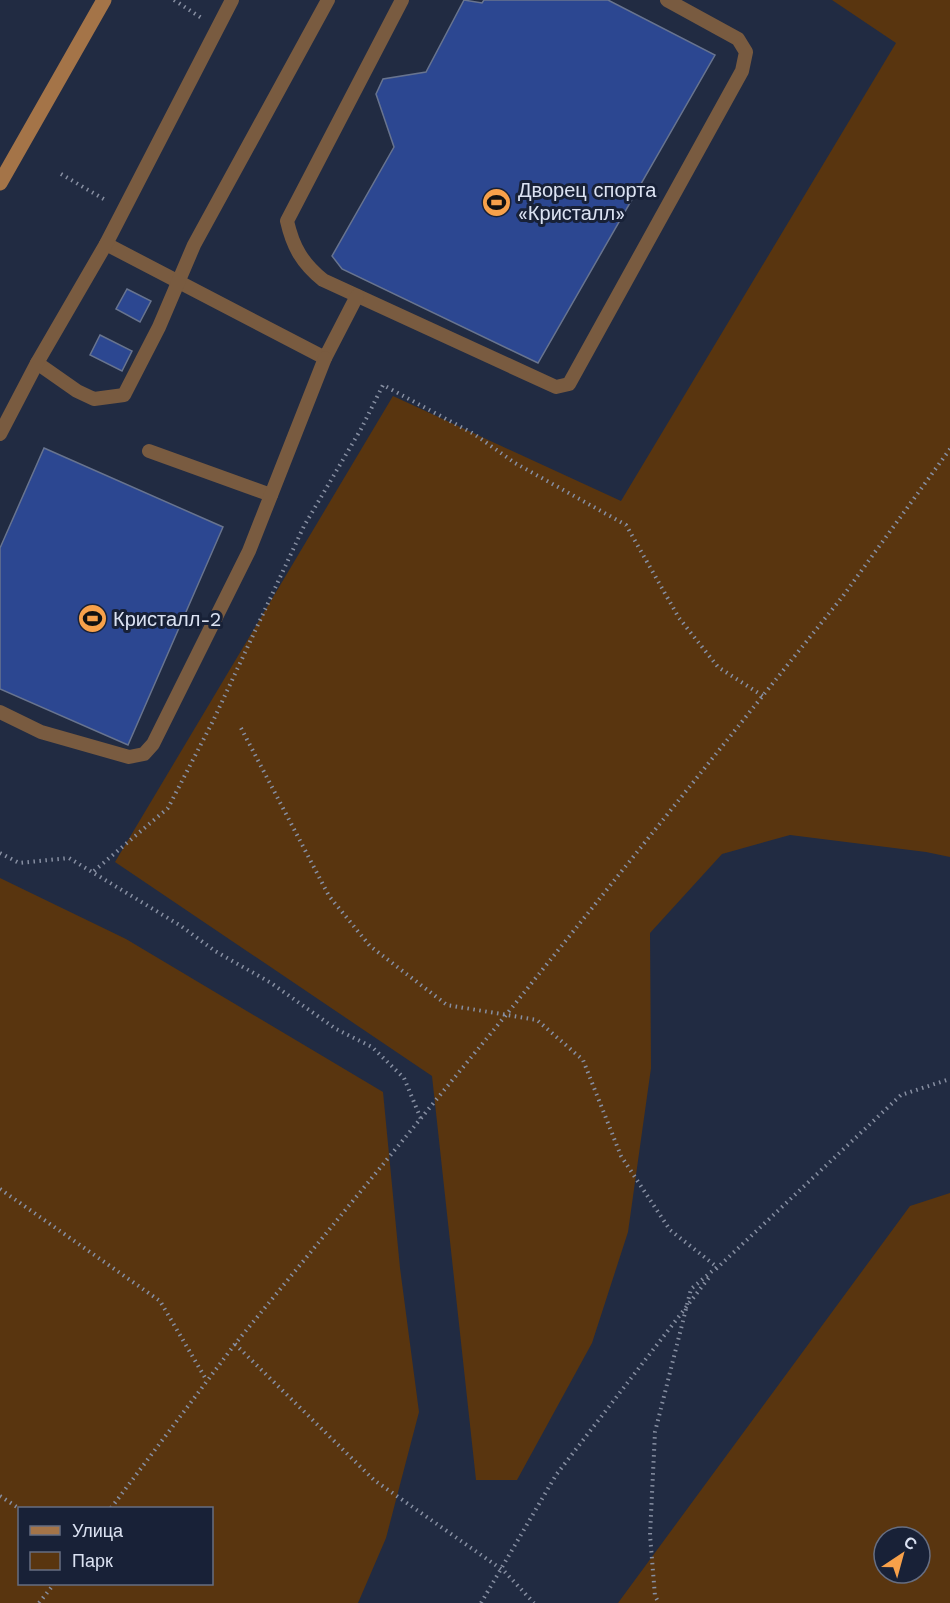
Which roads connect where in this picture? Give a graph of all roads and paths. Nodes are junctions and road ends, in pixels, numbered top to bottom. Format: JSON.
{"nodes":[{"id":1,"x":104,"y":0,"type":"edge"},
{"id":2,"x":174,"y":0,"type":"edge"},
{"id":3,"x":232,"y":0,"type":"edge"},
{"id":4,"x":328,"y":0,"type":"edge"},
{"id":5,"x":402,"y":0,"type":"edge"},
{"id":6,"x":667,"y":0,"type":"edge"},
{"id":7,"x":205,"y":20,"type":"dead end"},
{"id":8,"x":61,"y":174,"type":"dead end"},
{"id":9,"x":0,"y":183,"type":"edge"},
{"id":10,"x":109,"y":202,"type":"dead end"},
{"id":11,"x":106,"y":244,"type":"junction"},
{"id":12,"x":179,"y":283,"type":"junction"},
{"id":13,"x":357,"y":297,"type":"junction"},
{"id":14,"x":325,"y":358,"type":"junction"},
{"id":15,"x":37,"y":363,"type":"junction"},
{"id":16,"x":0,"y":434,"type":"edge"},
{"id":17,"x":950,"y":449,"type":"edge"},
{"id":18,"x":149,"y":451,"type":"dead end"},
{"id":19,"x":271,"y":495,"type":"junction"},
{"id":20,"x":763,"y":696,"type":"junction"},
{"id":21,"x":0,"y":712,"type":"edge"},
{"id":22,"x":241,"y":728,"type":"dead end"},
{"id":23,"x":0,"y":853,"type":"edge"},
{"id":24,"x":94,"y":871,"type":"junction"},
{"id":25,"x":506,"y":1015,"type":"junction"},
{"id":26,"x":950,"y":1079,"type":"edge"},
{"id":27,"x":421,"y":1119,"type":"junction"},
{"id":28,"x":0,"y":1189,"type":"edge"},
{"id":29,"x":717,"y":1267,"type":"junction"},
{"id":30,"x":235,"y":1344,"type":"junction"},
{"id":31,"x":207,"y":1382,"type":"junction"},
{"id":32,"x":0,"y":1496,"type":"edge"},
{"id":33,"x":113,"y":1507,"type":"edge"},
{"id":34,"x":18,"y":1508,"type":"edge"},
{"id":35,"x":500,"y":1568,"type":"junction"},
{"id":36,"x":53,"y":1585,"type":"edge"},
{"id":37,"x":39,"y":1603,"type":"edge"},
{"id":38,"x":481,"y":1603,"type":"edge"},
{"id":39,"x":534,"y":1603,"type":"edge"},
{"id":40,"x":659,"y":1603,"type":"edge"}],
"edges":[{"from":1,"to":9,"type":"main road"},
{"from":2,"to":7,"type":"path"},
{"from":3,"to":11,"type":"lane"},
{"from":4,"to":12,"type":"lane"},
{"from":5,"to":13,"type":"lane"},
{"from":6,"to":13,"type":"lane"},
{"from":8,"to":10,"type":"path"},
{"from":11,"to":12,"type":"lane"},
{"from":11,"to":15,"type":"lane"},
{"from":12,"to":14,"type":"lane"},
{"from":12,"to":15,"type":"lane"},
{"from":13,"to":14,"type":"lane"},
{"from":14,"to":19,"type":"lane"},
{"from":15,"to":16,"type":"lane"},
{"from":17,"to":20,"type":"path"},
{"from":18,"to":19,"type":"lane"},
{"from":19,"to":21,"type":"lane"},
{"from":20,"to":24,"type":"path"},
{"from":20,"to":25,"type":"path"},
{"from":22,"to":25,"type":"path"},
{"from":23,"to":24,"type":"path"},
{"from":24,"to":27,"type":"path"},
{"from":25,"to":27,"type":"path"},
{"from":25,"to":29,"type":"path"},
{"from":26,"to":29,"type":"path"},
{"from":27,"to":30,"type":"path"},
{"from":28,"to":31,"type":"path"},
{"from":29,"to":35,"type":"path"},
{"from":29,"to":40,"type":"path"},
{"from":30,"to":31,"type":"path"},
{"from":30,"to":35,"type":"path"},
{"from":31,"to":33,"type":"path"},
{"from":32,"to":34,"type":"path"},
{"from":35,"to":38,"type":"path"},
{"from":35,"to":39,"type":"path"},
{"from":36,"to":37,"type":"path"}]}
